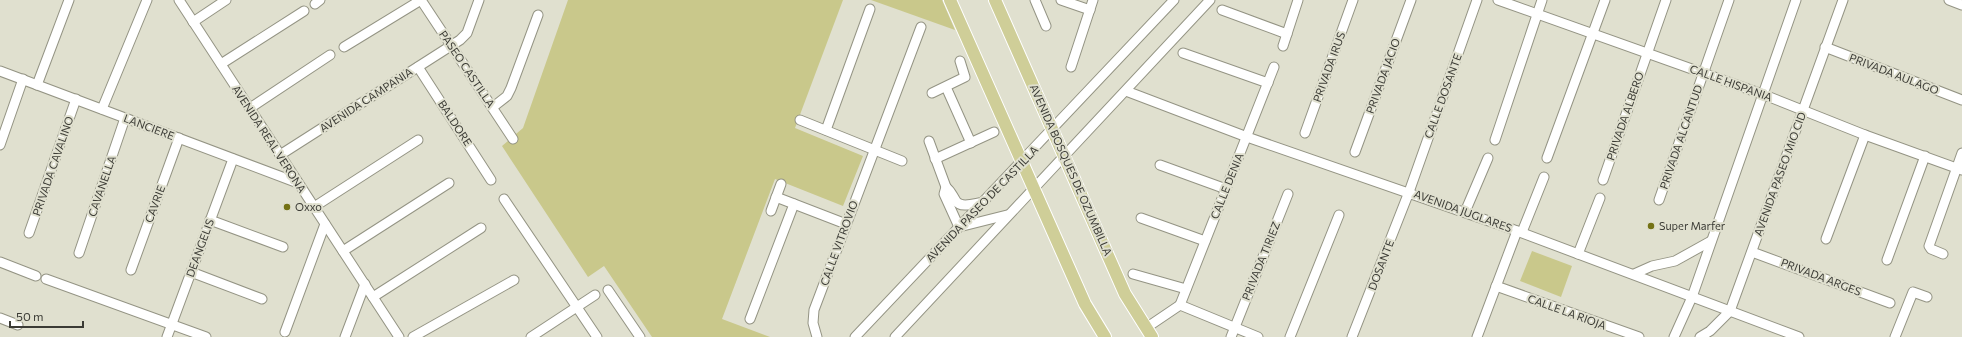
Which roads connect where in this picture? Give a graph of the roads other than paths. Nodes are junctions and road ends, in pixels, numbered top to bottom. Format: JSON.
{"nodes":[{"id":1,"x":69,"y":0,"type":"edge"},
{"id":2,"x":147,"y":0,"type":"edge"},
{"id":3,"x":179,"y":0,"type":"edge"},
{"id":4,"x":226,"y":0,"type":"edge"},
{"id":5,"x":421,"y":0,"type":"edge"},
{"id":6,"x":479,"y":0,"type":"edge"},
{"id":7,"x":950,"y":0,"type":"edge"},
{"id":8,"x":995,"y":0,"type":"edge"},
{"id":9,"x":1035,"y":0,"type":"edge"},
{"id":10,"x":1061,"y":0,"type":"edge"},
{"id":11,"x":1093,"y":0,"type":"edge"},
{"id":12,"x":1210,"y":0,"type":"edge"},
{"id":13,"x":1298,"y":0,"type":"edge"},
{"id":14,"x":1353,"y":0,"type":"edge"},
{"id":15,"x":1411,"y":0,"type":"edge"},
{"id":16,"x":1477,"y":0,"type":"edge"},
{"id":17,"x":1498,"y":0,"type":"edge"},
{"id":18,"x":1542,"y":0,"type":"edge"},
{"id":19,"x":1605,"y":0,"type":"edge"},
{"id":20,"x":1666,"y":0,"type":"edge"},
{"id":21,"x":1729,"y":0,"type":"edge"},
{"id":22,"x":1796,"y":0,"type":"edge"},
{"id":23,"x":1843,"y":0,"type":"edge"},
{"id":24,"x":1949,"y":0,"type":"edge"},
{"id":25,"x":1171,"y":1,"type":"edge"},
{"id":26,"x":1962,"y":5,"type":"edge"},
{"id":27,"x":870,"y":9,"type":"dead end"},
{"id":28,"x":1090,"y":10,"type":"junction"},
{"id":29,"x":1222,"y":10,"type":"dead end"},
{"id":30,"x":304,"y":11,"type":"dead end"},
{"id":31,"x":538,"y":15,"type":"dead end"},
{"id":32,"x":1537,"y":15,"type":"junction"},
{"id":33,"x":193,"y":22,"type":"junction"},
{"id":34,"x":1046,"y":26,"type":"dead end"},
{"id":35,"x":921,"y":27,"type":"dead end"},
{"id":36,"x":1287,"y":34,"type":"junction"},
{"id":37,"x":1593,"y":34,"type":"junction"},
{"id":38,"x":451,"y":46,"type":"junction"},
{"id":39,"x":1283,"y":46,"type":"dead end"},
{"id":40,"x":344,"y":47,"type":"dead end"},
{"id":41,"x":1825,"y":47,"type":"junction"},
{"id":42,"x":1647,"y":52,"type":"junction"},
{"id":43,"x":1183,"y":53,"type":"dead end"},
{"id":44,"x":330,"y":55,"type":"dead end"},
{"id":45,"x":960,"y":61,"type":"dead end"},
{"id":46,"x":221,"y":64,"type":"junction"},
{"id":47,"x":418,"y":67,"type":"junction"},
{"id":48,"x":1071,"y":67,"type":"dead end"},
{"id":49,"x":1274,"y":68,"type":"dead end"},
{"id":50,"x":0,"y":71,"type":"edge"},
{"id":51,"x":1704,"y":73,"type":"junction"},
{"id":52,"x":23,"y":79,"type":"junction"},
{"id":53,"x":1268,"y":83,"type":"junction"},
{"id":54,"x":37,"y":85,"type":"junction"},
{"id":55,"x":946,"y":87,"type":"junction"},
{"id":56,"x":1126,"y":91,"type":"junction"},
{"id":57,"x":932,"y":94,"type":"dead end"},
{"id":58,"x":1762,"y":94,"type":"junction"},
{"id":59,"x":76,"y":99,"type":"junction"},
{"id":60,"x":1962,"y":100,"type":"edge"},
{"id":61,"x":493,"y":107,"type":"junction"},
{"id":62,"x":250,"y":108,"type":"junction"},
{"id":63,"x":102,"y":109,"type":"junction"},
{"id":64,"x":1803,"y":109,"type":"junction"},
{"id":65,"x":125,"y":118,"type":"junction"},
{"id":66,"x":800,"y":120,"type":"dead end"},
{"id":67,"x":1053,"y":129,"type":"junction"},
{"id":68,"x":826,"y":130,"type":"junction"},
{"id":69,"x":994,"y":132,"type":"dead end"},
{"id":70,"x":1305,"y":133,"type":"dead end"},
{"id":71,"x":1865,"y":135,"type":"junction"},
{"id":72,"x":1247,"y":137,"type":"junction"},
{"id":73,"x":180,"y":138,"type":"junction"},
{"id":74,"x":513,"y":139,"type":"dead end"},
{"id":75,"x":418,"y":140,"type":"dead end"},
{"id":76,"x":1495,"y":140,"type":"dead end"},
{"id":77,"x":928,"y":141,"type":"dead end"},
{"id":78,"x":971,"y":143,"type":"junction"},
{"id":79,"x":0,"y":145,"type":"edge"},
{"id":80,"x":874,"y":149,"type":"junction"},
{"id":81,"x":1355,"y":152,"type":"dead end"},
{"id":82,"x":1962,"y":153,"type":"edge"},
{"id":83,"x":280,"y":155,"type":"junction"},
{"id":84,"x":1064,"y":155,"type":"junction"},
{"id":85,"x":1925,"y":156,"type":"junction"},
{"id":86,"x":1488,"y":158,"type":"dead end"},
{"id":87,"x":1547,"y":158,"type":"dead end"},
{"id":88,"x":233,"y":159,"type":"junction"},
{"id":89,"x":935,"y":159,"type":"junction"},
{"id":90,"x":902,"y":161,"type":"dead end"},
{"id":91,"x":1022,"y":162,"type":"junction"},
{"id":92,"x":1160,"y":165,"type":"dead end"},
{"id":93,"x":1960,"y":169,"type":"edge"},
{"id":94,"x":1544,"y":177,"type":"dead end"},
{"id":95,"x":491,"y":180,"type":"dead end"},
{"id":96,"x":1603,"y":180,"type":"dead end"},
{"id":97,"x":298,"y":183,"type":"junction"},
{"id":98,"x":449,"y":184,"type":"dead end"},
{"id":99,"x":781,"y":184,"type":"dead end"},
{"id":100,"x":1033,"y":187,"type":"junction"},
{"id":101,"x":1226,"y":189,"type":"junction"},
{"id":102,"x":1409,"y":192,"type":"junction"},
{"id":103,"x":1288,"y":194,"type":"dead end"},
{"id":104,"x":776,"y":197,"type":"junction"},
{"id":105,"x":1600,"y":198,"type":"dead end"},
{"id":106,"x":504,"y":200,"type":"dead end"},
{"id":107,"x":1659,"y":200,"type":"dead end"},
{"id":108,"x":984,"y":202,"type":"junction"},
{"id":109,"x":794,"y":204,"type":"junction"},
{"id":110,"x":314,"y":207,"type":"junction"},
{"id":111,"x":955,"y":207,"type":"junction"},
{"id":112,"x":771,"y":211,"type":"dead end"},
{"id":113,"x":1465,"y":212,"type":"junction"},
{"id":114,"x":1007,"y":215,"type":"junction"},
{"id":115,"x":1339,"y":215,"type":"dead end"},
{"id":116,"x":1141,"y":218,"type":"dead end"},
{"id":117,"x":210,"y":220,"type":"junction"},
{"id":118,"x":325,"y":224,"type":"junction"},
{"id":119,"x":846,"y":224,"type":"junction"},
{"id":120,"x":481,"y":228,"type":"dead end"},
{"id":121,"x":959,"y":228,"type":"junction"},
{"id":122,"x":1520,"y":231,"type":"junction"},
{"id":123,"x":29,"y":233,"type":"dead end"},
{"id":124,"x":1826,"y":239,"type":"dead end"},
{"id":125,"x":1205,"y":241,"type":"junction"},
{"id":126,"x":1711,"y":241,"type":"junction"},
{"id":127,"x":283,"y":247,"type":"dead end"},
{"id":128,"x":343,"y":252,"type":"junction"},
{"id":129,"x":1752,"y":252,"type":"junction"},
{"id":130,"x":79,"y":253,"type":"dead end"},
{"id":131,"x":1578,"y":254,"type":"junction"},
{"id":132,"x":1943,"y":254,"type":"dead end"},
{"id":133,"x":1887,"y":260,"type":"dead end"},
{"id":134,"x":0,"y":262,"type":"edge"},
{"id":135,"x":130,"y":270,"type":"dead end"},
{"id":136,"x":191,"y":272,"type":"junction"},
{"id":137,"x":1133,"y":274,"type":"dead end"},
{"id":138,"x":1634,"y":274,"type":"junction"},
{"id":139,"x":36,"y":276,"type":"dead end"},
{"id":140,"x":46,"y":279,"type":"dead end"},
{"id":141,"x":514,"y":280,"type":"dead end"},
{"id":142,"x":365,"y":284,"type":"junction"},
{"id":143,"x":1496,"y":286,"type":"junction"},
{"id":144,"x":1186,"y":289,"type":"junction"},
{"id":145,"x":608,"y":290,"type":"dead end"},
{"id":146,"x":595,"y":295,"type":"dead end"},
{"id":147,"x":373,"y":297,"type":"junction"},
{"id":148,"x":1692,"y":297,"type":"junction"},
{"id":149,"x":1927,"y":297,"type":"dead end"},
{"id":150,"x":262,"y":299,"type":"dead end"},
{"id":151,"x":1890,"y":303,"type":"dead end"},
{"id":152,"x":1180,"y":305,"type":"junction"},
{"id":153,"x":577,"y":307,"type":"junction"},
{"id":154,"x":1730,"y":311,"type":"junction"},
{"id":155,"x":0,"y":318,"type":"edge"},
{"id":156,"x":750,"y":319,"type":"dead end"},
{"id":157,"x":172,"y":323,"type":"junction"},
{"id":158,"x":18,"y":325,"type":"dead end"},
{"id":159,"x":1234,"y":328,"type":"junction"},
{"id":160,"x":285,"y":332,"type":"dead end"},
{"id":161,"x":1149,"y":332,"type":"edge"},
{"id":162,"x":167,"y":337,"type":"edge"},
{"id":163,"x":206,"y":337,"type":"edge"},
{"id":164,"x":345,"y":337,"type":"edge"},
{"id":165,"x":399,"y":337,"type":"edge"},
{"id":166,"x":413,"y":337,"type":"edge"},
{"id":167,"x":531,"y":337,"type":"edge"},
{"id":168,"x":597,"y":337,"type":"edge"},
{"id":169,"x":640,"y":337,"type":"edge"},
{"id":170,"x":817,"y":337,"type":"edge"},
{"id":171,"x":855,"y":337,"type":"edge"},
{"id":172,"x":895,"y":337,"type":"edge"},
{"id":173,"x":1105,"y":337,"type":"edge"},
{"id":174,"x":1230,"y":337,"type":"edge"},
{"id":175,"x":1258,"y":337,"type":"edge"},
{"id":176,"x":1290,"y":337,"type":"edge"},
{"id":177,"x":1352,"y":337,"type":"edge"},
{"id":178,"x":1477,"y":337,"type":"edge"},
{"id":179,"x":1639,"y":337,"type":"edge"},
{"id":180,"x":1674,"y":337,"type":"edge"},
{"id":181,"x":1700,"y":337,"type":"edge"},
{"id":182,"x":1799,"y":337,"type":"edge"},
{"id":183,"x":1895,"y":337,"type":"edge"}],
"edges":[{"from":1,"to":54,"type":"street"},
{"from":2,"to":63,"type":"street"},
{"from":3,"to":33,"type":"street","name":"AVENIDA REAL VERONA"},
{"from":4,"to":33,"type":"street"},
{"from":5,"to":38,"type":"street","name":"PASEO CASTILLA"},
{"from":5,"to":40,"type":"street"},
{"from":6,"to":38,"type":"street","name":"AVENIDA CAMPANIA"},
{"from":7,"to":91,"type":"main road"},
{"from":8,"to":67,"type":"main road","name":"AVENIDA BOSQUES DE OZUMBILLA"},
{"from":9,"to":34,"type":"street"},
{"from":10,"to":28,"type":"street"},
{"from":11,"to":28,"type":"street"},
{"from":12,"to":56,"type":"street"},
{"from":13,"to":36,"type":"street"},
{"from":14,"to":70,"type":"street","name":"PRIVADA IRUS"},
{"from":15,"to":81,"type":"street","name":"PRIVADA JACIO"},
{"from":16,"to":102,"type":"street","name":"CALLE DOSANTE"},
{"from":17,"to":32,"type":"street","name":"CALLE HISPANIA"},
{"from":18,"to":32,"type":"street"},
{"from":19,"to":37,"type":"street"},
{"from":20,"to":42,"type":"street","name":"PRIVADA ALBERO"},
{"from":21,"to":51,"type":"street","name":"PRIVADA ALCANTUD"},
{"from":22,"to":58,"type":"street"},
{"from":23,"to":41,"type":"street","name":"AVENIDA PASEO MIO CID"},
{"from":24,"to":26,"type":"street"},
{"from":25,"to":67,"type":"street","name":"AVENIDA PASEO DE CASTILLA"},
{"from":27,"to":68,"type":"street"},
{"from":28,"to":48,"type":"street"},
{"from":29,"to":36,"type":"street"},
{"from":30,"to":46,"type":"street"},
{"from":31,"to":61,"type":"street"},
{"from":32,"to":37,"type":"street","name":"CALLE HISPANIA"},
{"from":32,"to":76,"type":"street"},
{"from":33,"to":46,"type":"street","name":"AVENIDA REAL VERONA"},
{"from":35,"to":80,"type":"street","name":"CALLE VITROVIO"},
{"from":36,"to":39,"type":"street"},
{"from":37,"to":42,"type":"street","name":"CALLE HISPANIA"},
{"from":37,"to":87,"type":"street"},
{"from":38,"to":47,"type":"street","name":"AVENIDA CAMPANIA"},
{"from":38,"to":61,"type":"street","name":"PASEO CASTILLA"},
{"from":41,"to":60,"type":"street","name":"PRIVADA AULAGO"},
{"from":41,"to":64,"type":"street","name":"AVENIDA PASEO MIO CID"},
{"from":42,"to":51,"type":"street","name":"CALLE HISPANIA"},
{"from":42,"to":96,"type":"street","name":"PRIVADA ALBERO"},
{"from":43,"to":53,"type":"street"},
{"from":44,"to":62,"type":"street"},
{"from":45,"to":55,"type":"street"},
{"from":46,"to":62,"type":"street","name":"AVENIDA REAL VERONA"},
{"from":47,"to":83,"type":"street","name":"AVENIDA CAMPANIA"},
{"from":47,"to":95,"type":"street","name":"BALDORE"},
{"from":49,"to":53,"type":"street","name":"CALLE DENIA"},
{"from":50,"to":52,"type":"street","name":"LANCIERE"},
{"from":51,"to":58,"type":"street","name":"CALLE HISPANIA"},
{"from":51,"to":107,"type":"street","name":"PRIVADA ALCANTUD"},
{"from":52,"to":54,"type":"street","name":"LANCIERE"},
{"from":52,"to":79,"type":"street"},
{"from":53,"to":72,"type":"street","name":"CALLE DENIA"},
{"from":54,"to":59,"type":"street","name":"LANCIERE"},
{"from":55,"to":57,"type":"street"},
{"from":55,"to":78,"type":"street"},
{"from":56,"to":72,"type":"street","name":"AVENIDA JUGLARES"},
{"from":56,"to":84,"type":"street"},
{"from":58,"to":64,"type":"street","name":"CALLE HISPANIA"},
{"from":58,"to":126,"type":"street"},
{"from":59,"to":63,"type":"street","name":"LANCIERE"},
{"from":59,"to":123,"type":"street","name":"PRIVADA CAVALINO"},
{"from":61,"to":74,"type":"street","name":"PASEO CASTILLA"},
{"from":62,"to":83,"type":"street","name":"AVENIDA REAL VERONA"},
{"from":63,"to":65,"type":"street","name":"LANCIERE"},
{"from":64,"to":71,"type":"street","name":"CALLE HISPANIA"},
{"from":64,"to":129,"type":"street","name":"AVENIDA PASEO MIO CID"},
{"from":65,"to":73,"type":"street","name":"LANCIERE"},
{"from":65,"to":130,"type":"street","name":"CAVANELLA"},
{"from":66,"to":68,"type":"street"},
{"from":67,"to":84,"type":"main road","name":"AVENIDA BOSQUES DE OZUMBILLA"},
{"from":67,"to":91,"type":"street","name":"AVENIDA PASEO DE CASTILLA"},
{"from":68,"to":80,"type":"street"},
{"from":69,"to":78,"type":"street"},
{"from":71,"to":85,"type":"street","name":"CALLE HISPANIA"},
{"from":71,"to":124,"type":"street"},
{"from":72,"to":101,"type":"street","name":"CALLE DENIA"},
{"from":72,"to":102,"type":"street","name":"AVENIDA JUGLARES"},
{"from":73,"to":88,"type":"street","name":"LANCIERE"},
{"from":73,"to":135,"type":"street","name":"CAVRIE"},
{"from":75,"to":110,"type":"street"},
{"from":77,"to":89,"type":"street"},
{"from":78,"to":89,"type":"street"},
{"from":80,"to":90,"type":"street"},
{"from":80,"to":119,"type":"street","name":"CALLE VITROVIO"},
{"from":82,"to":93,"type":"street"},
{"from":83,"to":97,"type":"street","name":"AVENIDA REAL VERONA"},
{"from":84,"to":100,"type":"street"},
{"from":84,"to":161,"type":"main road","name":"AVENIDA BOSQUES DE OZUMBILLA"},
{"from":85,"to":93,"type":"street","name":"CALLE HISPANIA"},
{"from":85,"to":133,"type":"street"},
{"from":86,"to":113,"type":"street"},
{"from":88,"to":97,"type":"street","name":"LANCIERE"},
{"from":88,"to":117,"type":"street","name":"DEANGELIS"},
{"from":89,"to":111,"type":"street"},
{"from":91,"to":100,"type":"main road"},
{"from":91,"to":108,"type":"street","name":"AVENIDA PASEO DE CASTILLA"},
{"from":92,"to":101,"type":"street"},
{"from":93,"to":132,"type":"street"},
{"from":94,"to":122,"type":"street"},
{"from":97,"to":110,"type":"street","name":"AVENIDA REAL VERONA"},
{"from":98,"to":128,"type":"street"},
{"from":99,"to":104,"type":"street"},
{"from":100,"to":114,"type":"street"},
{"from":100,"to":173,"type":"main road"},
{"from":101,"to":125,"type":"street","name":"CALLE DENIA"},
{"from":102,"to":113,"type":"street","name":"AVENIDA JUGLARES"},
{"from":102,"to":177,"type":"street","name":"DOSANTE"},
{"from":103,"to":159,"type":"street","name":"PRIVADA TIRIEZ"},
{"from":104,"to":109,"type":"street"},
{"from":104,"to":112,"type":"street"},
{"from":105,"to":131,"type":"street"},
{"from":106,"to":153,"type":"street"},
{"from":108,"to":111,"type":"street"},
{"from":108,"to":121,"type":"street","name":"AVENIDA PASEO DE CASTILLA"},
{"from":109,"to":119,"type":"street"},
{"from":109,"to":156,"type":"street"},
{"from":110,"to":118,"type":"street","name":"AVENIDA REAL VERONA"},
{"from":111,"to":121,"type":"street"},
{"from":113,"to":122,"type":"street","name":"AVENIDA JUGLARES"},
{"from":114,"to":121,"type":"street"},
{"from":114,"to":172,"type":"street"},
{"from":115,"to":176,"type":"street"},
{"from":116,"to":125,"type":"street"},
{"from":117,"to":127,"type":"street"},
{"from":117,"to":136,"type":"street","name":"DEANGELIS"},
{"from":118,"to":128,"type":"street","name":"AVENIDA REAL VERONA"},
{"from":118,"to":160,"type":"street"},
{"from":119,"to":170,"type":"street","name":"CALLE VITROVIO"},
{"from":120,"to":147,"type":"street"},
{"from":121,"to":171,"type":"street","name":"AVENIDA PASEO DE CASTILLA"},
{"from":122,"to":131,"type":"street","name":"AVENIDA JUGLARES"},
{"from":122,"to":143,"type":"street"},
{"from":125,"to":144,"type":"street","name":"CALLE DENIA"},
{"from":126,"to":138,"type":"street"},
{"from":126,"to":148,"type":"street"},
{"from":128,"to":142,"type":"street","name":"AVENIDA REAL VERONA"},
{"from":129,"to":151,"type":"street","name":"PRIVADA ARGES"},
{"from":129,"to":154,"type":"street","name":"AVENIDA PASEO MIO CID"},
{"from":131,"to":138,"type":"street","name":"AVENIDA JUGLARES"},
{"from":134,"to":139,"type":"street"},
{"from":136,"to":150,"type":"street"},
{"from":136,"to":157,"type":"street","name":"DEANGELIS"},
{"from":137,"to":144,"type":"street"},
{"from":138,"to":148,"type":"street","name":"AVENIDA JUGLARES"},
{"from":140,"to":157,"type":"street"},
{"from":141,"to":166,"type":"street"},
{"from":142,"to":147,"type":"street","name":"AVENIDA REAL VERONA"},
{"from":142,"to":164,"type":"street"},
{"from":143,"to":178,"type":"street"},
{"from":143,"to":179,"type":"street","name":"CALLE LA RIOJA"},
{"from":144,"to":152,"type":"street","name":"CALLE DENIA"},
{"from":145,"to":169,"type":"street"},
{"from":146,"to":153,"type":"street"},
{"from":147,"to":165,"type":"street","name":"AVENIDA REAL VERONA"},
{"from":148,"to":154,"type":"street","name":"AVENIDA JUGLARES"},
{"from":148,"to":180,"type":"street"},
{"from":149,"to":183,"type":"street"},
{"from":152,"to":159,"type":"street"},
{"from":152,"to":161,"type":"street"},
{"from":153,"to":167,"type":"street"},
{"from":153,"to":168,"type":"street"},
{"from":154,"to":181,"type":"street","name":"AVENIDA PASEO MIO CID"},
{"from":154,"to":182,"type":"street","name":"AVENIDA JUGLARES"},
{"from":155,"to":158,"type":"street"},
{"from":157,"to":162,"type":"street","name":"DEANGELIS"},
{"from":157,"to":163,"type":"street"},
{"from":159,"to":174,"type":"street","name":"PRIVADA TIRIEZ"},
{"from":159,"to":175,"type":"street"}]}
